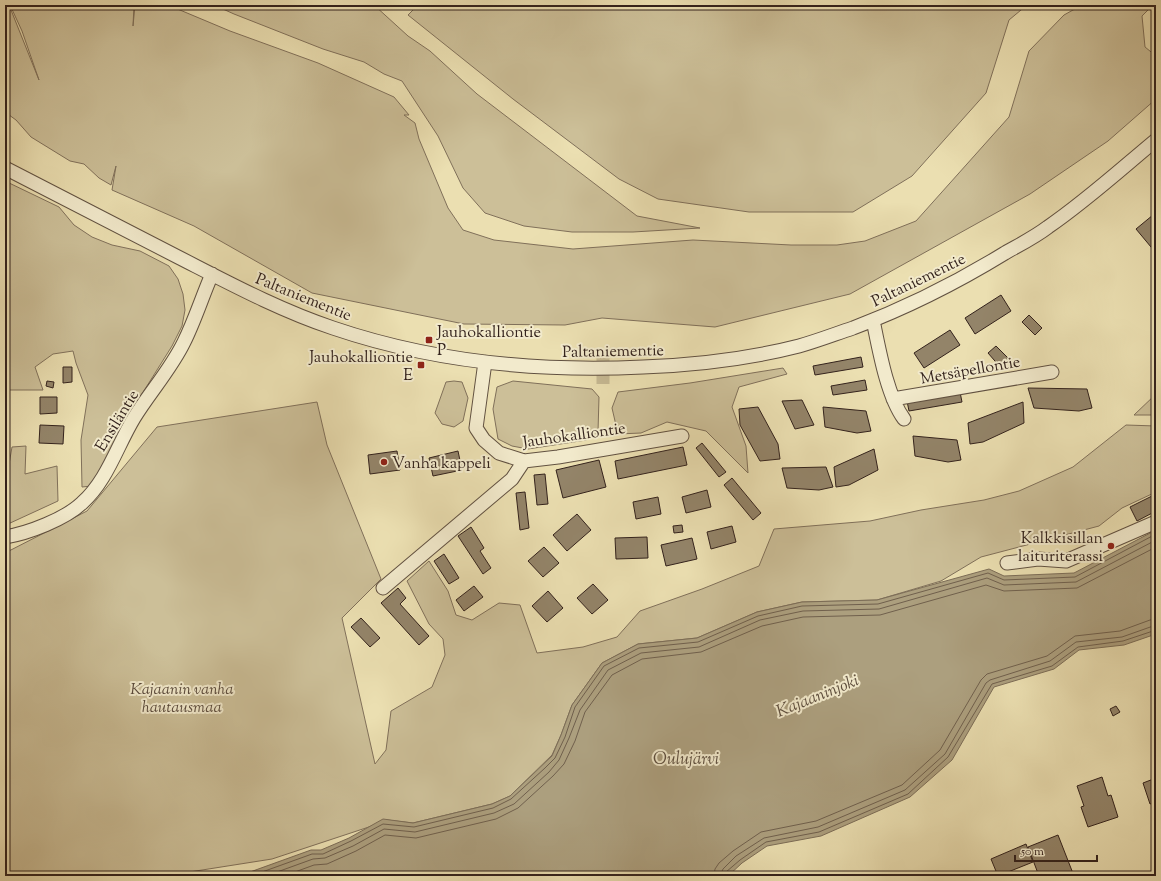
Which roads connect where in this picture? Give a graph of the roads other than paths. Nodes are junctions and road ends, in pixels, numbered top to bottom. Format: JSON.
{"nodes":[{"id":1,"x":1156,"y":140,"type":"edge"},
{"id":2,"x":5,"y":168,"type":"edge"},
{"id":3,"x":212,"y":274,"type":"junction"},
{"id":4,"x":873,"y":320,"type":"junction"},
{"id":5,"x":485,"y":362,"type":"junction"},
{"id":6,"x":1052,"y":372,"type":"dead end"},
{"id":7,"x":893,"y":399,"type":"junction"},
{"id":8,"x":904,"y":419,"type":"dead end"},
{"id":9,"x":682,"y":436,"type":"dead end"},
{"id":10,"x":524,"y":461,"type":"junction"},
{"id":11,"x":1156,"y":522,"type":"edge"},
{"id":12,"x":5,"y":537,"type":"edge"},
{"id":13,"x":1007,"y":563,"type":"dead end"},
{"id":14,"x":383,"y":588,"type":"dead end"}],
"edges":[{"from":1,"to":4,"type":"street","name":"Paltaniementie"},
{"from":2,"to":3,"type":"street","name":"Paltaniementie"},
{"from":3,"to":5,"type":"street","name":"Paltaniementie"},
{"from":3,"to":12,"type":"street","name":"Ensiläntie"},
{"from":4,"to":5,"type":"street","name":"Paltaniementie"},
{"from":4,"to":7,"type":"street"},
{"from":5,"to":10,"type":"street","name":"Jauhokalliontie"},
{"from":6,"to":7,"type":"street","name":"Metsäpellontie"},
{"from":7,"to":8,"type":"street"},
{"from":9,"to":10,"type":"street","name":"Jauhokalliontie"},
{"from":10,"to":14,"type":"street"},
{"from":11,"to":13,"type":"street"}]}
